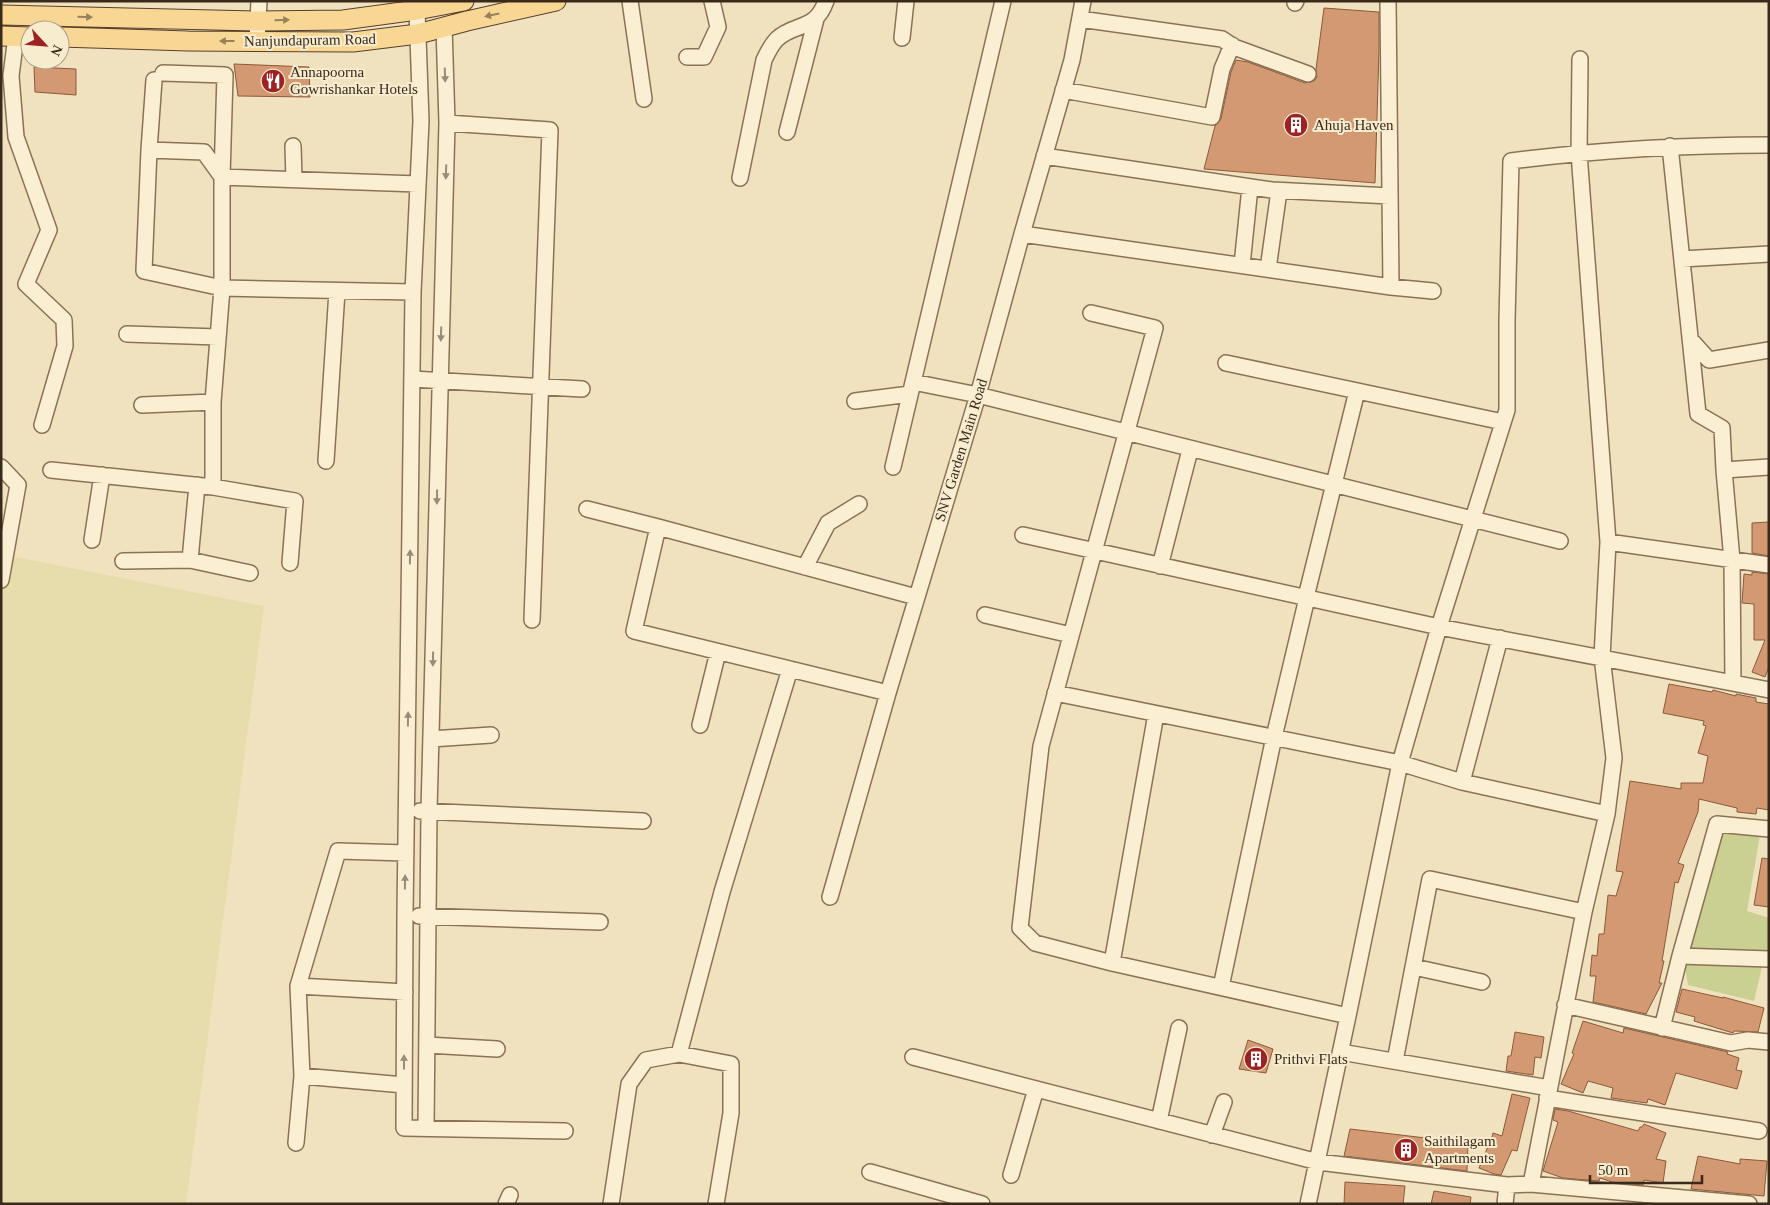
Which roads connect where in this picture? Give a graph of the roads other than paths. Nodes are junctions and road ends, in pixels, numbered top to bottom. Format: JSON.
{"nodes":[{"id":1,"x":259,"y":1,"type":"edge"},
{"id":2,"x":464,"y":1,"type":"edge"},
{"id":3,"x":556,"y":1,"type":"edge"},
{"id":4,"x":630,"y":1,"type":"edge"},
{"id":5,"x":712,"y":1,"type":"edge"},
{"id":6,"x":826,"y":1,"type":"edge"},
{"id":7,"x":906,"y":1,"type":"edge"},
{"id":8,"x":1003,"y":1,"type":"edge"},
{"id":9,"x":1083,"y":1,"type":"edge"},
{"id":10,"x":1388,"y":1,"type":"edge"},
{"id":11,"x":440,"y":3,"type":"edge"},
{"id":12,"x":417,"y":10,"type":"junction"},
{"id":13,"x":1,"y":15,"type":"edge"},
{"id":14,"x":816,"y":19,"type":"junction"},
{"id":15,"x":1080,"y":19,"type":"junction"},
{"id":16,"x":258,"y":21,"type":"junction"},
{"id":17,"x":444,"y":27,"type":"junction"},
{"id":18,"x":418,"y":34,"type":"junction"},
{"id":19,"x":16,"y":36,"type":"edge"},
{"id":20,"x":70,"y":37,"type":"edge"},
{"id":21,"x":902,"y":38,"type":"dead end"},
{"id":22,"x":257,"y":41,"type":"junction"},
{"id":23,"x":1232,"y":45,"type":"junction"},
{"id":24,"x":687,"y":57,"type":"dead end"},
{"id":25,"x":1580,"y":59,"type":"dead end"},
{"id":26,"x":1308,"y":74,"type":"dead end"},
{"id":27,"x":1063,"y":90,"type":"junction"},
{"id":28,"x":644,"y":99,"type":"dead end"},
{"id":29,"x":447,"y":123,"type":"junction"},
{"id":30,"x":787,"y":132,"type":"dead end"},
{"id":31,"x":8,"y":137,"type":"edge"},
{"id":32,"x":1769,"y":145,"type":"edge"},
{"id":33,"x":293,"y":146,"type":"dead end"},
{"id":34,"x":1670,"y":146,"type":"junction"},
{"id":35,"x":149,"y":150,"type":"junction"},
{"id":36,"x":1579,"y":153,"type":"junction"},
{"id":37,"x":1044,"y":156,"type":"junction"},
{"id":38,"x":222,"y":177,"type":"junction"},
{"id":39,"x":740,"y":178,"type":"dead end"},
{"id":40,"x":294,"y":179,"type":"junction"},
{"id":41,"x":418,"y":184,"type":"junction"},
{"id":42,"x":1250,"y":187,"type":"junction"},
{"id":43,"x":1279,"y":191,"type":"junction"},
{"id":44,"x":1390,"y":196,"type":"junction"},
{"id":45,"x":1022,"y":234,"type":"junction"},
{"id":46,"x":1769,"y":254,"type":"edge"},
{"id":47,"x":1682,"y":259,"type":"junction"},
{"id":48,"x":1242,"y":266,"type":"junction"},
{"id":49,"x":1268,"y":269,"type":"junction"},
{"id":50,"x":1391,"y":287,"type":"junction"},
{"id":51,"x":222,"y":288,"type":"junction"},
{"id":52,"x":337,"y":291,"type":"junction"},
{"id":53,"x":1433,"y":291,"type":"dead end"},
{"id":54,"x":413,"y":292,"type":"junction"},
{"id":55,"x":1090,"y":313,"type":"dead end"},
{"id":56,"x":127,"y":334,"type":"dead end"},
{"id":57,"x":218,"y":337,"type":"junction"},
{"id":58,"x":1690,"y":340,"type":"junction"},
{"id":59,"x":1769,"y":350,"type":"edge"},
{"id":60,"x":1226,"y":363,"type":"dead end"},
{"id":61,"x":412,"y":379,"type":"junction"},
{"id":62,"x":440,"y":381,"type":"junction"},
{"id":63,"x":541,"y":388,"type":"junction"},
{"id":64,"x":912,"y":388,"type":"junction"},
{"id":65,"x":582,"y":389,"type":"dead end"},
{"id":66,"x":1357,"y":391,"type":"junction"},
{"id":67,"x":978,"y":396,"type":"junction"},
{"id":68,"x":856,"y":401,"type":"dead end"},
{"id":69,"x":214,"y":402,"type":"junction"},
{"id":70,"x":142,"y":405,"type":"dead end"},
{"id":71,"x":1503,"y":422,"type":"junction"},
{"id":72,"x":42,"y":424,"type":"dead end"},
{"id":73,"x":1126,"y":434,"type":"junction"},
{"id":74,"x":1190,"y":450,"type":"junction"},
{"id":75,"x":326,"y":461,"type":"dead end"},
{"id":76,"x":1,"y":467,"type":"edge"},
{"id":77,"x":893,"y":467,"type":"dead end"},
{"id":78,"x":1769,"y":467,"type":"edge"},
{"id":79,"x":51,"y":470,"type":"dead end"},
{"id":80,"x":1724,"y":470,"type":"junction"},
{"id":81,"x":102,"y":475,"type":"junction"},
{"id":82,"x":198,"y":485,"type":"junction"},
{"id":83,"x":1334,"y":485,"type":"junction"},
{"id":84,"x":213,"y":487,"type":"junction"},
{"id":85,"x":859,"y":504,"type":"dead end"},
{"id":86,"x":587,"y":508,"type":"dead end"},
{"id":87,"x":1473,"y":520,"type":"junction"},
{"id":88,"x":658,"y":527,"type":"junction"},
{"id":89,"x":1023,"y":535,"type":"dead end"},
{"id":90,"x":92,"y":540,"type":"dead end"},
{"id":91,"x":1560,"y":541,"type":"dead end"},
{"id":92,"x":1608,"y":542,"type":"junction"},
{"id":93,"x":1094,"y":551,"type":"junction"},
{"id":94,"x":190,"y":560,"type":"junction"},
{"id":95,"x":1732,"y":560,"type":"junction"},
{"id":96,"x":123,"y":561,"type":"dead end"},
{"id":97,"x":290,"y":563,"type":"dead end"},
{"id":98,"x":1769,"y":564,"type":"edge"},
{"id":99,"x":1160,"y":566,"type":"junction"},
{"id":100,"x":805,"y":567,"type":"junction"},
{"id":101,"x":250,"y":573,"type":"dead end"},
{"id":102,"x":1,"y":580,"type":"edge"},
{"id":103,"x":916,"y":597,"type":"junction"},
{"id":104,"x":1307,"y":598,"type":"junction"},
{"id":105,"x":985,"y":616,"type":"dead end"},
{"id":106,"x":532,"y":620,"type":"dead end"},
{"id":107,"x":1439,"y":627,"type":"junction"},
{"id":108,"x":1070,"y":635,"type":"junction"},
{"id":109,"x":1500,"y":638,"type":"junction"},
{"id":110,"x":718,"y":652,"type":"junction"},
{"id":111,"x":1602,"y":658,"type":"junction"},
{"id":112,"x":790,"y":669,"type":"junction"},
{"id":113,"x":1733,"y":683,"type":"junction"},
{"id":114,"x":1769,"y":690,"type":"edge"},
{"id":115,"x":888,"y":693,"type":"junction"},
{"id":116,"x":1055,"y":694,"type":"junction"},
{"id":117,"x":1156,"y":714,"type":"junction"},
{"id":118,"x":700,"y":725,"type":"dead end"},
{"id":119,"x":491,"y":735,"type":"dead end"},
{"id":120,"x":1274,"y":738,"type":"junction"},
{"id":121,"x":431,"y":739,"type":"junction"},
{"id":122,"x":1400,"y":763,"type":"junction"},
{"id":123,"x":1462,"y":782,"type":"junction"},
{"id":124,"x":406,"y":810,"type":"junction"},
{"id":125,"x":429,"y":811,"type":"junction"},
{"id":126,"x":1607,"y":814,"type":"junction"},
{"id":127,"x":643,"y":821,"type":"dead end"},
{"id":128,"x":1769,"y":829,"type":"edge"},
{"id":129,"x":406,"y":853,"type":"junction"},
{"id":130,"x":830,"y":897,"type":"dead end"},
{"id":131,"x":1584,"y":912,"type":"junction"},
{"id":132,"x":405,"y":915,"type":"junction"},
{"id":133,"x":428,"y":916,"type":"junction"},
{"id":134,"x":600,"y":922,"type":"dead end"},
{"id":135,"x":1680,"y":956,"type":"junction"},
{"id":136,"x":1769,"y":959,"type":"edge"},
{"id":137,"x":1112,"y":963,"type":"junction"},
{"id":138,"x":1414,"y":967,"type":"junction"},
{"id":139,"x":1482,"y":982,"type":"dead end"},
{"id":140,"x":298,"y":986,"type":"junction"},
{"id":141,"x":1221,"y":987,"type":"junction"},
{"id":142,"x":404,"y":992,"type":"junction"},
{"id":143,"x":1565,"y":1005,"type":"junction"},
{"id":144,"x":1348,"y":1016,"type":"junction"},
{"id":145,"x":1179,"y":1028,"type":"dead end"},
{"id":146,"x":1662,"y":1028,"type":"junction"},
{"id":147,"x":1769,"y":1042,"type":"edge"},
{"id":148,"x":427,"y":1045,"type":"junction"},
{"id":149,"x":497,"y":1049,"type":"dead end"},
{"id":150,"x":1340,"y":1052,"type":"junction"},
{"id":151,"x":679,"y":1054,"type":"junction"},
{"id":152,"x":913,"y":1057,"type":"dead end"},
{"id":153,"x":1395,"y":1061,"type":"junction"},
{"id":154,"x":302,"y":1076,"type":"junction"},
{"id":155,"x":404,"y":1085,"type":"junction"},
{"id":156,"x":1036,"y":1089,"type":"junction"},
{"id":157,"x":1548,"y":1093,"type":"junction"},
{"id":158,"x":1224,"y":1102,"type":"dead end"},
{"id":159,"x":1158,"y":1121,"type":"junction"},
{"id":160,"x":426,"y":1128,"type":"junction"},
{"id":161,"x":565,"y":1131,"type":"dead end"},
{"id":162,"x":1759,"y":1132,"type":"dead end"},
{"id":163,"x":1212,"y":1135,"type":"junction"},
{"id":164,"x":296,"y":1143,"type":"dead end"},
{"id":165,"x":1318,"y":1162,"type":"junction"},
{"id":166,"x":870,"y":1172,"type":"dead end"},
{"id":167,"x":1011,"y":1175,"type":"dead end"},
{"id":168,"x":1531,"y":1184,"type":"junction"},
{"id":169,"x":1507,"y":1185,"type":"junction"},
{"id":170,"x":611,"y":1204,"type":"edge"},
{"id":171,"x":716,"y":1204,"type":"edge"},
{"id":172,"x":982,"y":1204,"type":"edge"},
{"id":173,"x":1308,"y":1204,"type":"edge"},
{"id":174,"x":1505,"y":1204,"type":"edge"},
{"id":175,"x":1749,"y":1204,"type":"edge"}],
"edges":[{"from":1,"to":16,"type":"street"},
{"from":2,"to":11,"type":"main road","name":"Nanjundapuram Road"},
{"from":3,"to":17,"type":"main road","name":"Nanjundapuram Road","one_way":true},
{"from":4,"to":28,"type":"street"},
{"from":5,"to":24,"type":"street"},
{"from":6,"to":14,"type":"street"},
{"from":7,"to":21,"type":"street"},
{"from":8,"to":64,"type":"street"},
{"from":9,"to":15,"type":"street","name":"SNV Garden Main Road"},
{"from":10,"to":44,"type":"street"},
{"from":11,"to":12,"type":"main road","name":"Nanjundapuram Road"},
{"from":16,"to":12,"type":"main road","name":"Nanjundapuram Road","one_way":true},
{"from":12,"to":18,"type":"street"},
{"from":13,"to":16,"type":"main road","name":"Nanjundapuram Road","one_way":true},
{"from":14,"to":30,"type":"street"},
{"from":14,"to":39,"type":"street"},
{"from":15,"to":23,"type":"street"},
{"from":15,"to":27,"type":"street","name":"SNV Garden Main Road"},
{"from":16,"to":22,"type":"street"},
{"from":17,"to":18,"type":"main road","name":"Nanjundapuram Road"},
{"from":17,"to":29,"type":"street","one_way":true},
{"from":18,"to":22,"type":"main road","name":"Nanjundapuram Road"},
{"from":18,"to":41,"type":"street"},
{"from":19,"to":31,"type":"street"},
{"from":22,"to":20,"type":"main road","name":"Nanjundapuram Road","one_way":true},
{"from":23,"to":26,"type":"street"},
{"from":23,"to":27,"type":"street"},
{"from":25,"to":36,"type":"street"},
{"from":27,"to":37,"type":"street","name":"SNV Garden Main Road"},
{"from":29,"to":62,"type":"street","one_way":true},
{"from":29,"to":63,"type":"street"},
{"from":31,"to":72,"type":"street"},
{"from":32,"to":34,"type":"street"},
{"from":33,"to":40,"type":"street"},
{"from":34,"to":36,"type":"street"},
{"from":34,"to":47,"type":"street"},
{"from":35,"to":38,"type":"street"},
{"from":35,"to":38,"type":"street"},
{"from":35,"to":51,"type":"street"},
{"from":36,"to":71,"type":"street"},
{"from":36,"to":92,"type":"street"},
{"from":37,"to":42,"type":"street"},
{"from":37,"to":45,"type":"street","name":"SNV Garden Main Road"},
{"from":38,"to":40,"type":"street"},
{"from":38,"to":51,"type":"street"},
{"from":40,"to":41,"type":"street"},
{"from":41,"to":54,"type":"street"},
{"from":42,"to":43,"type":"street"},
{"from":42,"to":48,"type":"street"},
{"from":43,"to":44,"type":"street"},
{"from":43,"to":49,"type":"street"},
{"from":44,"to":50,"type":"street"},
{"from":45,"to":48,"type":"street"},
{"from":45,"to":67,"type":"street","name":"SNV Garden Main Road"},
{"from":46,"to":47,"type":"street"},
{"from":47,"to":58,"type":"street"},
{"from":48,"to":49,"type":"street"},
{"from":49,"to":50,"type":"street"},
{"from":50,"to":53,"type":"street"},
{"from":51,"to":52,"type":"street"},
{"from":51,"to":57,"type":"street"},
{"from":52,"to":54,"type":"street"},
{"from":52,"to":75,"type":"street"},
{"from":54,"to":61,"type":"street"},
{"from":55,"to":73,"type":"street"},
{"from":56,"to":57,"type":"street"},
{"from":57,"to":69,"type":"street"},
{"from":58,"to":59,"type":"street"},
{"from":58,"to":80,"type":"street"},
{"from":60,"to":66,"type":"street"},
{"from":61,"to":62,"type":"street"},
{"from":124,"to":61,"type":"street","one_way":true},
{"from":62,"to":63,"type":"street"},
{"from":62,"to":121,"type":"street","one_way":true},
{"from":63,"to":65,"type":"street"},
{"from":63,"to":106,"type":"street"},
{"from":64,"to":67,"type":"street"},
{"from":64,"to":68,"type":"street"},
{"from":64,"to":77,"type":"street"},
{"from":66,"to":71,"type":"street"},
{"from":66,"to":83,"type":"street"},
{"from":67,"to":73,"type":"street"},
{"from":67,"to":103,"type":"street","name":"SNV Garden Main Road"},
{"from":69,"to":70,"type":"street"},
{"from":69,"to":84,"type":"street"},
{"from":71,"to":87,"type":"street"},
{"from":73,"to":74,"type":"street"},
{"from":73,"to":93,"type":"street"},
{"from":74,"to":83,"type":"street"},
{"from":74,"to":99,"type":"street"},
{"from":76,"to":102,"type":"street"},
{"from":78,"to":80,"type":"street"},
{"from":79,"to":81,"type":"street"},
{"from":80,"to":95,"type":"street"},
{"from":81,"to":82,"type":"street"},
{"from":81,"to":90,"type":"street"},
{"from":82,"to":84,"type":"street"},
{"from":82,"to":94,"type":"street"},
{"from":83,"to":87,"type":"street"},
{"from":83,"to":104,"type":"street"},
{"from":84,"to":97,"type":"street"},
{"from":85,"to":100,"type":"street"},
{"from":86,"to":88,"type":"street"},
{"from":87,"to":91,"type":"street"},
{"from":87,"to":107,"type":"street"},
{"from":88,"to":100,"type":"street"},
{"from":88,"to":110,"type":"street"},
{"from":89,"to":93,"type":"street"},
{"from":92,"to":95,"type":"street"},
{"from":92,"to":111,"type":"street"},
{"from":93,"to":99,"type":"street"},
{"from":93,"to":108,"type":"street"},
{"from":94,"to":96,"type":"street"},
{"from":94,"to":101,"type":"street"},
{"from":95,"to":98,"type":"street"},
{"from":95,"to":113,"type":"street"},
{"from":99,"to":104,"type":"street"},
{"from":100,"to":103,"type":"street"},
{"from":103,"to":115,"type":"street","name":"SNV Garden Main Road"},
{"from":104,"to":107,"type":"street"},
{"from":104,"to":120,"type":"street"},
{"from":105,"to":108,"type":"street"},
{"from":107,"to":109,"type":"street"},
{"from":107,"to":122,"type":"street"},
{"from":108,"to":116,"type":"street"},
{"from":109,"to":111,"type":"street"},
{"from":109,"to":123,"type":"street"},
{"from":110,"to":112,"type":"street"},
{"from":110,"to":118,"type":"street"},
{"from":111,"to":113,"type":"street"},
{"from":111,"to":126,"type":"street"},
{"from":112,"to":115,"type":"street"},
{"from":112,"to":151,"type":"street"},
{"from":113,"to":114,"type":"street"},
{"from":115,"to":130,"type":"street","name":"SNV Garden Main Road"},
{"from":116,"to":117,"type":"street"},
{"from":116,"to":137,"type":"street"},
{"from":117,"to":120,"type":"street"},
{"from":117,"to":137,"type":"street"},
{"from":119,"to":121,"type":"street"},
{"from":120,"to":122,"type":"street"},
{"from":120,"to":141,"type":"street"},
{"from":121,"to":125,"type":"street"},
{"from":122,"to":123,"type":"street"},
{"from":122,"to":144,"type":"street"},
{"from":123,"to":126,"type":"street"},
{"from":124,"to":125,"type":"street"},
{"from":124,"to":129,"type":"street"},
{"from":125,"to":127,"type":"street"},
{"from":125,"to":133,"type":"street"},
{"from":126,"to":131,"type":"street"},
{"from":128,"to":135,"type":"street"},
{"from":132,"to":129,"type":"street","one_way":true},
{"from":129,"to":140,"type":"street"},
{"from":131,"to":138,"type":"street"},
{"from":131,"to":143,"type":"street"},
{"from":132,"to":133,"type":"street"},
{"from":132,"to":142,"type":"street"},
{"from":133,"to":134,"type":"street"},
{"from":133,"to":148,"type":"street"},
{"from":135,"to":136,"type":"street"},
{"from":135,"to":146,"type":"street"},
{"from":137,"to":141,"type":"street"},
{"from":138,"to":139,"type":"street"},
{"from":138,"to":153,"type":"street"},
{"from":140,"to":142,"type":"street"},
{"from":140,"to":154,"type":"street"},
{"from":141,"to":144,"type":"street"},
{"from":155,"to":142,"type":"street","one_way":true},
{"from":143,"to":146,"type":"street"},
{"from":143,"to":157,"type":"street"},
{"from":144,"to":150,"type":"street"},
{"from":145,"to":159,"type":"street"},
{"from":146,"to":147,"type":"street"},
{"from":148,"to":149,"type":"street"},
{"from":148,"to":160,"type":"street"},
{"from":150,"to":153,"type":"street"},
{"from":150,"to":165,"type":"street"},
{"from":151,"to":170,"type":"street"},
{"from":151,"to":171,"type":"street"},
{"from":152,"to":156,"type":"street"},
{"from":153,"to":157,"type":"street"},
{"from":154,"to":155,"type":"street"},
{"from":154,"to":164,"type":"street"},
{"from":155,"to":160,"type":"street"},
{"from":156,"to":159,"type":"street"},
{"from":156,"to":167,"type":"street"},
{"from":157,"to":162,"type":"street"},
{"from":157,"to":168,"type":"street"},
{"from":158,"to":163,"type":"street"},
{"from":159,"to":163,"type":"street"},
{"from":160,"to":161,"type":"street"},
{"from":163,"to":165,"type":"street"},
{"from":165,"to":169,"type":"street"},
{"from":165,"to":173,"type":"street"},
{"from":166,"to":172,"type":"street"},
{"from":168,"to":169,"type":"street"},
{"from":168,"to":175,"type":"street"},
{"from":169,"to":174,"type":"street"}]}
